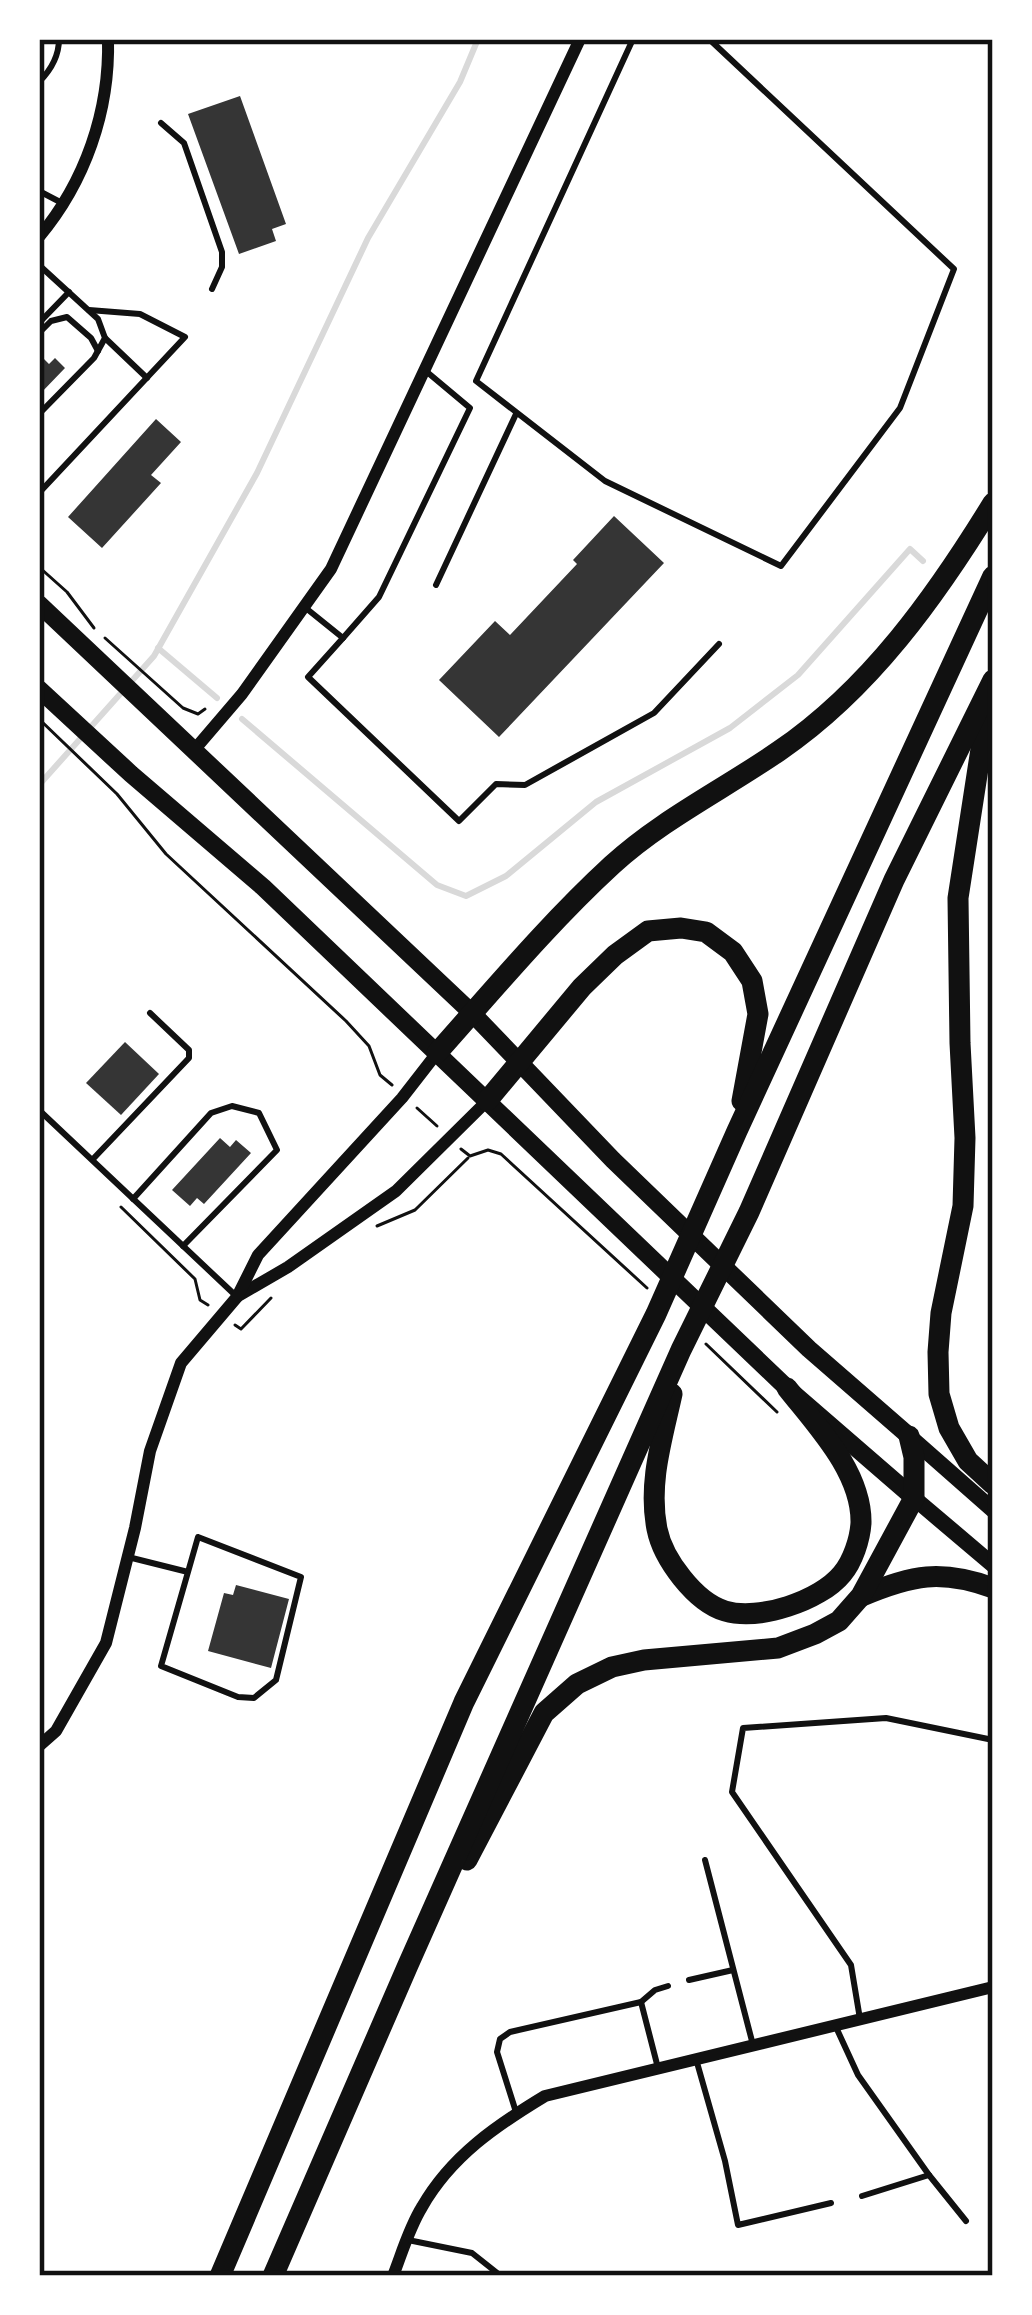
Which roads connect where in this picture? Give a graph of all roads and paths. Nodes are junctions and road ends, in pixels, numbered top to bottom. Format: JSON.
{"nodes":[{"id":1,"x":59,"y":39,"type":"edge"},
{"id":2,"x":109,"y":39,"type":"edge"},
{"id":3,"x":580,"y":39,"type":"edge"},
{"id":4,"x":633,"y":39,"type":"edge"},
{"id":5,"x":709,"y":39,"type":"edge"},
{"id":6,"x":39,"y":82,"type":"edge"},
{"id":7,"x":161,"y":123,"type":"dead end"},
{"id":8,"x":39,"y":191,"type":"edge"},
{"id":9,"x":62,"y":203,"type":"junction"},
{"id":10,"x":39,"y":237,"type":"edge"},
{"id":11,"x":39,"y":265,"type":"edge"},
{"id":12,"x":212,"y":289,"type":"dead end"},
{"id":13,"x":68,"y":292,"type":"junction"},
{"id":14,"x":89,"y":310,"type":"junction"},
{"id":15,"x":39,"y":322,"type":"edge"},
{"id":16,"x":39,"y":333,"type":"edge"},
{"id":17,"x":105,"y":338,"type":"junction"},
{"id":18,"x":98,"y":350,"type":"junction"},
{"id":19,"x":424,"y":370,"type":"junction"},
{"id":20,"x":147,"y":378,"type":"junction"},
{"id":21,"x":39,"y":414,"type":"edge"},
{"id":22,"x":516,"y":414,"type":"junction"},
{"id":23,"x":39,"y":493,"type":"edge"},
{"id":24,"x":993,"y":503,"type":"edge"},
{"id":25,"x":39,"y":567,"type":"edge"},
{"id":26,"x":993,"y":576,"type":"edge"},
{"id":27,"x":436,"y":585,"type":"dead end"},
{"id":28,"x":39,"y":604,"type":"edge"},
{"id":29,"x":304,"y":606,"type":"junction"},
{"id":30,"x":343,"y":638,"type":"junction"},
{"id":31,"x":96,"y":642,"type":"junction"},
{"id":32,"x":719,"y":644,"type":"dead end"},
{"id":33,"x":993,"y":680,"type":"edge"},
{"id":34,"x":43,"y":692,"type":"edge"},
{"id":35,"x":205,"y":709,"type":"dead end"},
{"id":36,"x":993,"y":716,"type":"edge"},
{"id":37,"x":39,"y":719,"type":"edge"},
{"id":38,"x":195,"y":749,"type":"junction"},
{"id":39,"x":150,"y":1013,"type":"dead end"},
{"id":40,"x":473,"y":1013,"type":"junction"},
{"id":41,"x":437,"y":1053,"type":"junction"},
{"id":42,"x":519,"y":1062,"type":"junction"},
{"id":43,"x":404,"y":1096,"type":"junction"},
{"id":44,"x":487,"y":1100,"type":"junction"},
{"id":45,"x":39,"y":1110,"type":"edge"},
{"id":46,"x":736,"y":1131,"type":"junction"},
{"id":47,"x":448,"y":1137,"type":"junction"},
{"id":48,"x":92,"y":1160,"type":"junction"},
{"id":49,"x":133,"y":1199,"type":"junction"},
{"id":50,"x":581,"y":1224,"type":"dead end"},
{"id":51,"x":183,"y":1246,"type":"junction"},
{"id":52,"x":237,"y":1297,"type":"junction"},
{"id":53,"x":681,"y":1350,"type":"junction"},
{"id":54,"x":788,"y":1388,"type":"junction"},
{"id":55,"x":909,"y":1436,"type":"junction"},
{"id":56,"x":993,"y":1484,"type":"edge"},
{"id":57,"x":914,"y":1498,"type":"junction"},
{"id":58,"x":993,"y":1510,"type":"edge"},
{"id":59,"x":128,"y":1557,"type":"junction"},
{"id":60,"x":993,"y":1565,"type":"edge"},
{"id":61,"x":188,"y":1572,"type":"junction"},
{"id":62,"x":993,"y":1588,"type":"edge"},
{"id":63,"x":862,"y":1596,"type":"junction"},
{"id":64,"x":993,"y":1740,"type":"edge"},
{"id":65,"x":39,"y":1746,"type":"edge"},
{"id":66,"x":705,"y":1860,"type":"dead end"},
{"id":67,"x":408,"y":1965,"type":"junction"},
{"id":68,"x":734,"y":1970,"type":"junction"},
{"id":69,"x":689,"y":1981,"type":"dead end"},
{"id":70,"x":668,"y":1986,"type":"dead end"},
{"id":71,"x":993,"y":1987,"type":"edge"},
{"id":72,"x":640,"y":2002,"type":"junction"},
{"id":73,"x":860,"y":2019,"type":"junction"},
{"id":74,"x":836,"y":2025,"type":"junction"},
{"id":75,"x":753,"y":2045,"type":"junction"},
{"id":76,"x":696,"y":2059,"type":"junction"},
{"id":77,"x":658,"y":2068,"type":"junction"},
{"id":78,"x":516,"y":2113,"type":"junction"},
{"id":79,"x":929,"y":2175,"type":"junction"},
{"id":80,"x":862,"y":2196,"type":"dead end"},
{"id":81,"x":831,"y":2204,"type":"dead end"},
{"id":82,"x":966,"y":2221,"type":"dead end"},
{"id":83,"x":408,"y":2240,"type":"junction"},
{"id":84,"x":220,"y":2276,"type":"edge"},
{"id":85,"x":273,"y":2276,"type":"edge"},
{"id":86,"x":393,"y":2276,"type":"edge"},
{"id":87,"x":501,"y":2276,"type":"edge"}],
"edges":[{"from":1,"to":6,"type":"lane"},
{"from":2,"to":9,"type":"street"},
{"from":3,"to":19,"type":"street"},
{"from":4,"to":22,"type":"lane"},
{"from":5,"to":22,"type":"lane"},
{"from":7,"to":12,"type":"lane"},
{"from":8,"to":9,"type":"lane"},
{"from":9,"to":10,"type":"street"},
{"from":11,"to":13,"type":"lane"},
{"from":13,"to":14,"type":"lane"},
{"from":13,"to":15,"type":"lane"},
{"from":14,"to":17,"type":"lane"},
{"from":14,"to":20,"type":"lane"},
{"from":16,"to":18,"type":"lane"},
{"from":17,"to":18,"type":"lane"},
{"from":17,"to":20,"type":"lane"},
{"from":18,"to":21,"type":"lane"},
{"from":19,"to":29,"type":"street"},
{"from":19,"to":30,"type":"lane"},
{"from":20,"to":23,"type":"lane"},
{"from":22,"to":27,"type":"lane"},
{"from":24,"to":40,"type":"highway"},
{"from":25,"to":31,"type":"path"},
{"from":26,"to":46,"type":"highway"},
{"from":28,"to":31,"type":"main road"},
{"from":29,"to":30,"type":"lane"},
{"from":29,"to":38,"type":"street"},
{"from":30,"to":32,"type":"lane"},
{"from":31,"to":35,"type":"path"},
{"from":31,"to":38,"type":"main road"},
{"from":33,"to":53,"type":"highway"},
{"from":34,"to":41,"type":"main road"},
{"from":36,"to":56,"type":"highway"},
{"from":37,"to":43,"type":"path"},
{"from":38,"to":40,"type":"main road"},
{"from":39,"to":48,"type":"lane"},
{"from":40,"to":41,"type":"highway"},
{"from":40,"to":42,"type":"main road"},
{"from":41,"to":43,"type":"street"},
{"from":41,"to":44,"type":"main road"},
{"from":42,"to":44,"type":"highway"},
{"from":42,"to":46,"type":"highway"},
{"from":42,"to":55,"type":"main road"},
{"from":43,"to":47,"type":"path"},
{"from":43,"to":52,"type":"street"},
{"from":44,"to":47,"type":"street"},
{"from":44,"to":54,"type":"main road"},
{"from":45,"to":48,"type":"lane"},
{"from":46,"to":84,"type":"highway"},
{"from":47,"to":50,"type":"path"},
{"from":47,"to":52,"type":"street"},
{"from":48,"to":49,"type":"lane"},
{"from":49,"to":51,"type":"lane"},
{"from":49,"to":51,"type":"lane"},
{"from":51,"to":52,"type":"lane"},
{"from":52,"to":59,"type":"street"},
{"from":53,"to":54,"type":"highway"},
{"from":53,"to":67,"type":"highway"},
{"from":54,"to":57,"type":"main road"},
{"from":55,"to":57,"type":"highway"},
{"from":55,"to":58,"type":"main road"},
{"from":57,"to":60,"type":"main road"},
{"from":57,"to":63,"type":"highway"},
{"from":59,"to":61,"type":"lane"},
{"from":59,"to":65,"type":"street"},
{"from":61,"to":61,"type":"lane"},
{"from":62,"to":63,"type":"highway"},
{"from":63,"to":67,"type":"highway"},
{"from":64,"to":73,"type":"lane"},
{"from":66,"to":68,"type":"lane"},
{"from":67,"to":85,"type":"highway"},
{"from":68,"to":69,"type":"lane"},
{"from":68,"to":75,"type":"lane"},
{"from":70,"to":72,"type":"lane"},
{"from":71,"to":73,"type":"street"},
{"from":72,"to":77,"type":"lane"},
{"from":72,"to":78,"type":"lane"},
{"from":73,"to":74,"type":"street"},
{"from":74,"to":75,"type":"street"},
{"from":74,"to":79,"type":"lane"},
{"from":75,"to":76,"type":"street"},
{"from":76,"to":77,"type":"street"},
{"from":76,"to":81,"type":"lane"},
{"from":77,"to":78,"type":"street"},
{"from":78,"to":83,"type":"street"},
{"from":79,"to":80,"type":"lane"},
{"from":79,"to":82,"type":"lane"},
{"from":83,"to":86,"type":"street"},
{"from":83,"to":87,"type":"lane"}]}
